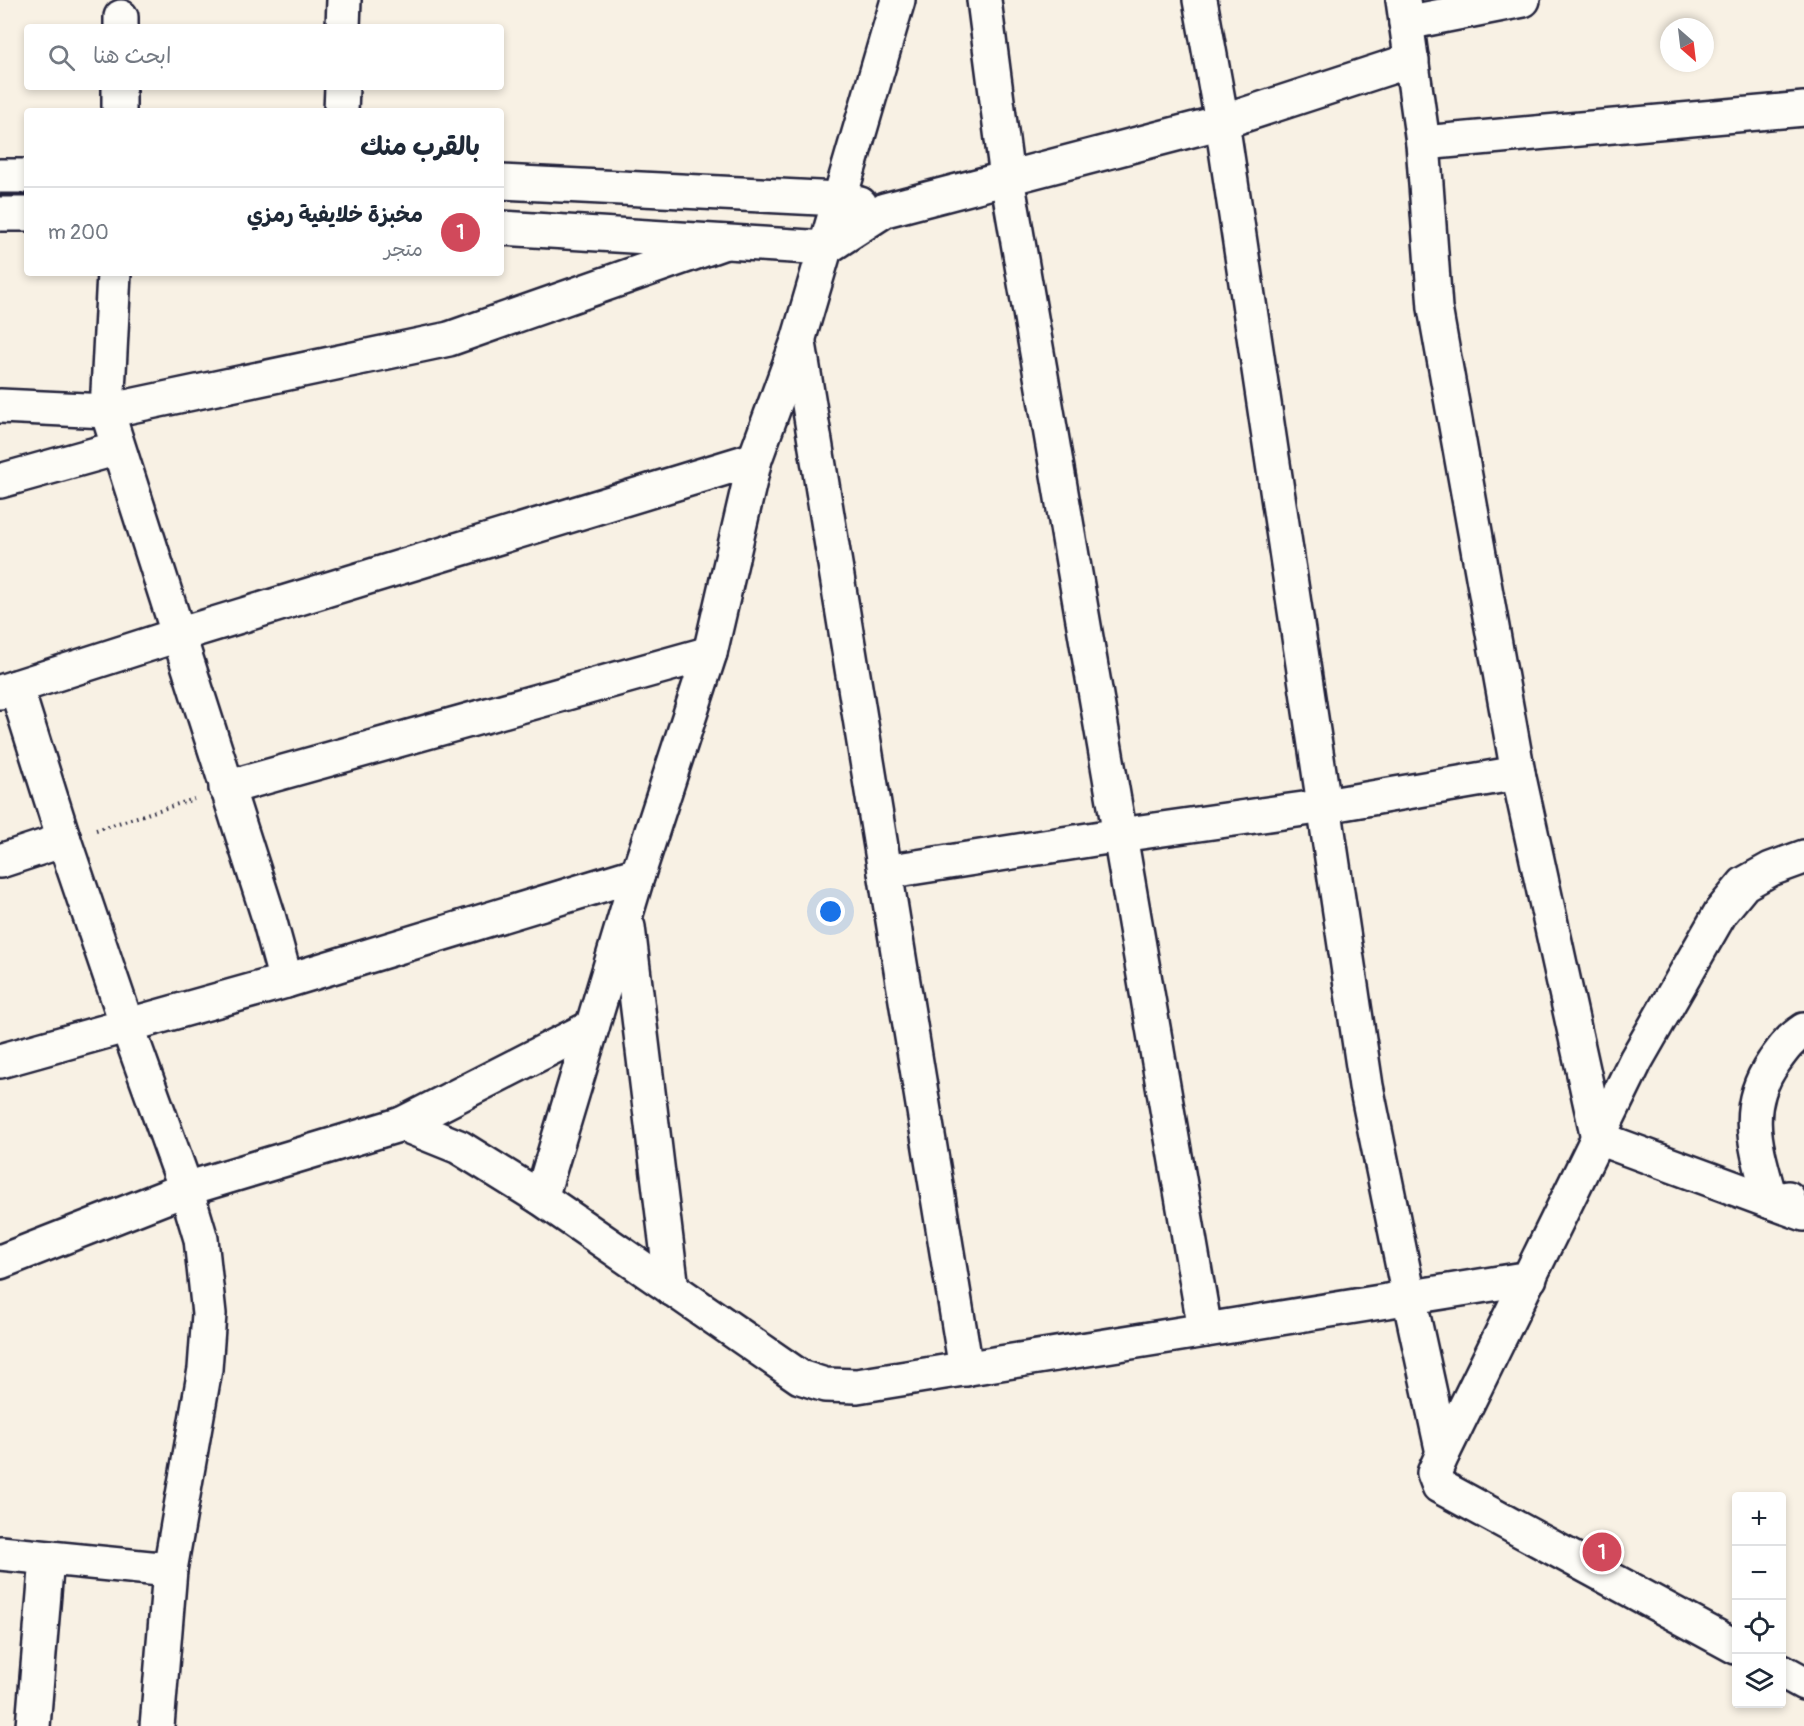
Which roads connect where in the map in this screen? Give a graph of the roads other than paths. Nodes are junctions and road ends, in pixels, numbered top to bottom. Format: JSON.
{"nodes":[{"id":1,"x":344,"y":0,"type":"edge"},
{"id":2,"x":898,"y":0,"type":"edge"},
{"id":3,"x":984,"y":0,"type":"edge"},
{"id":4,"x":1200,"y":0,"type":"edge"},
{"id":5,"x":1523,"y":0,"type":"edge"},
{"id":6,"x":1405,"y":11,"type":"edge"},
{"id":7,"x":343,"y":24,"type":"edge"},
{"id":8,"x":1412,"y":60,"type":"junction"},
{"id":9,"x":119,"y":90,"type":"edge"},
{"id":10,"x":342,"y":90,"type":"edge"},
{"id":11,"x":119,"y":108,"type":"edge"},
{"id":12,"x":341,"y":108,"type":"edge"},
{"id":13,"x":1804,"y":109,"type":"edge"},
{"id":14,"x":1222,"y":122,"type":"junction"},
{"id":15,"x":1423,"y":142,"type":"junction"},
{"id":16,"x":0,"y":176,"type":"edge"},
{"id":17,"x":24,"y":176,"type":"edge"},
{"id":18,"x":1007,"y":178,"type":"junction"},
{"id":19,"x":504,"y":182,"type":"edge"},
{"id":20,"x":839,"y":199,"type":"junction"},
{"id":21,"x":885,"y":210,"type":"junction"},
{"id":22,"x":0,"y":214,"type":"edge"},
{"id":23,"x":24,"y":214,"type":"edge"},
{"id":24,"x":504,"y":228,"type":"edge"},
{"id":25,"x":725,"y":242,"type":"junction"},
{"id":26,"x":826,"y":248,"type":"junction"},
{"id":27,"x":114,"y":276,"type":"edge"},
{"id":28,"x":798,"y":341,"type":"junction"},
{"id":29,"x":0,"y":406,"type":"edge"},
{"id":30,"x":107,"y":411,"type":"junction"},
{"id":31,"x":118,"y":448,"type":"junction"},
{"id":32,"x":755,"y":459,"type":"junction"},
{"id":33,"x":0,"y":481,"type":"edge"},
{"id":34,"x":178,"y":635,"type":"junction"},
{"id":35,"x":710,"y":653,"type":"junction"},
{"id":36,"x":8,"y":689,"type":"edge"},
{"id":37,"x":1518,"y":773,"type":"junction"},
{"id":38,"x":226,"y":788,"type":"junction"},
{"id":39,"x":1325,"y":806,"type":"junction"},
{"id":40,"x":1120,"y":836,"type":"junction"},
{"id":41,"x":64,"y":840,"type":"junction"},
{"id":42,"x":1804,"y":857,"type":"edge"},
{"id":43,"x":0,"y":861,"type":"edge"},
{"id":44,"x":885,"y":872,"type":"junction"},
{"id":45,"x":638,"y":874,"type":"junction"},
{"id":46,"x":626,"y":913,"type":"junction"},
{"id":47,"x":286,"y":981,"type":"junction"},
{"id":48,"x":127,"y":1026,"type":"junction"},
{"id":49,"x":592,"y":1027,"type":"junction"},
{"id":50,"x":1804,"y":1030,"type":"edge"},
{"id":51,"x":0,"y":1061,"type":"edge"},
{"id":52,"x":402,"y":1124,"type":"junction"},
{"id":53,"x":1598,"y":1138,"type":"junction"},
{"id":54,"x":186,"y":1189,"type":"junction"},
{"id":55,"x":1804,"y":1194,"type":"edge"},
{"id":56,"x":540,"y":1198,"type":"junction"},
{"id":57,"x":1771,"y":1202,"type":"junction"},
{"id":58,"x":1804,"y":1214,"type":"edge"},
{"id":59,"x":0,"y":1262,"type":"edge"},
{"id":60,"x":1530,"y":1278,"type":"junction"},
{"id":61,"x":672,"y":1289,"type":"junction"},
{"id":62,"x":1409,"y":1297,"type":"junction"},
{"id":63,"x":1205,"y":1330,"type":"junction"},
{"id":64,"x":966,"y":1369,"type":"junction"},
{"id":65,"x":1443,"y":1453,"type":"junction"},
{"id":66,"x":0,"y":1553,"type":"edge"},
{"id":67,"x":47,"y":1558,"type":"junction"},
{"id":68,"x":170,"y":1570,"type":"junction"},
{"id":69,"x":1732,"y":1644,"type":"edge"},
{"id":70,"x":1786,"y":1673,"type":"edge"},
{"id":71,"x":1804,"y":1683,"type":"edge"},
{"id":72,"x":33,"y":1726,"type":"edge"},
{"id":73,"x":157,"y":1726,"type":"edge"}],
"edges":[{"from":1,"to":7,"type":"street"},
{"from":2,"to":20,"type":"street"},
{"from":3,"to":18,"type":"street"},
{"from":4,"to":14,"type":"street"},
{"from":5,"to":6,"type":"street"},
{"from":6,"to":8,"type":"street"},
{"from":8,"to":14,"type":"street"},
{"from":8,"to":15,"type":"street"},
{"from":9,"to":11,"type":"street"},
{"from":10,"to":12,"type":"street"},
{"from":13,"to":15,"type":"street"},
{"from":14,"to":18,"type":"street"},
{"from":14,"to":39,"type":"street"},
{"from":15,"to":37,"type":"street"},
{"from":16,"to":17,"type":"street"},
{"from":18,"to":21,"type":"street"},
{"from":18,"to":40,"type":"street"},
{"from":19,"to":20,"type":"street"},
{"from":20,"to":21,"type":"street"},
{"from":20,"to":26,"type":"street"},
{"from":21,"to":26,"type":"street"},
{"from":22,"to":23,"type":"street"},
{"from":24,"to":25,"type":"street"},
{"from":25,"to":26,"type":"street"},
{"from":25,"to":30,"type":"street"},
{"from":26,"to":28,"type":"street"},
{"from":27,"to":30,"type":"street"},
{"from":28,"to":32,"type":"street"},
{"from":28,"to":44,"type":"street"},
{"from":29,"to":30,"type":"street"},
{"from":30,"to":31,"type":"street"},
{"from":31,"to":33,"type":"street"},
{"from":31,"to":34,"type":"street"},
{"from":32,"to":34,"type":"street"},
{"from":32,"to":35,"type":"street"},
{"from":34,"to":36,"type":"street"},
{"from":34,"to":38,"type":"street"},
{"from":35,"to":38,"type":"street"},
{"from":35,"to":45,"type":"street"},
{"from":36,"to":41,"type":"street"},
{"from":37,"to":39,"type":"street"},
{"from":37,"to":53,"type":"street"},
{"from":38,"to":47,"type":"street"},
{"from":39,"to":40,"type":"street"},
{"from":39,"to":62,"type":"street"},
{"from":40,"to":44,"type":"street"},
{"from":40,"to":63,"type":"street"},
{"from":41,"to":43,"type":"street"},
{"from":41,"to":48,"type":"street"},
{"from":42,"to":53,"type":"street"},
{"from":44,"to":64,"type":"street"},
{"from":45,"to":46,"type":"street"},
{"from":45,"to":47,"type":"street"},
{"from":46,"to":49,"type":"street"},
{"from":46,"to":61,"type":"street"},
{"from":47,"to":48,"type":"street"},
{"from":48,"to":51,"type":"street"},
{"from":48,"to":54,"type":"street"},
{"from":49,"to":52,"type":"street"},
{"from":49,"to":56,"type":"street"},
{"from":50,"to":57,"type":"street"},
{"from":52,"to":54,"type":"street"},
{"from":52,"to":56,"type":"street"},
{"from":53,"to":57,"type":"street"},
{"from":53,"to":60,"type":"street"},
{"from":54,"to":59,"type":"street"},
{"from":54,"to":68,"type":"street"},
{"from":55,"to":57,"type":"street"},
{"from":56,"to":61,"type":"street"},
{"from":57,"to":58,"type":"street"},
{"from":60,"to":62,"type":"street"},
{"from":60,"to":65,"type":"street"},
{"from":61,"to":64,"type":"street"},
{"from":62,"to":63,"type":"street"},
{"from":62,"to":65,"type":"street"},
{"from":63,"to":64,"type":"street"},
{"from":65,"to":69,"type":"street"},
{"from":66,"to":67,"type":"street"},
{"from":67,"to":68,"type":"street"},
{"from":67,"to":72,"type":"street"},
{"from":68,"to":73,"type":"street"},
{"from":70,"to":71,"type":"street"}]}
